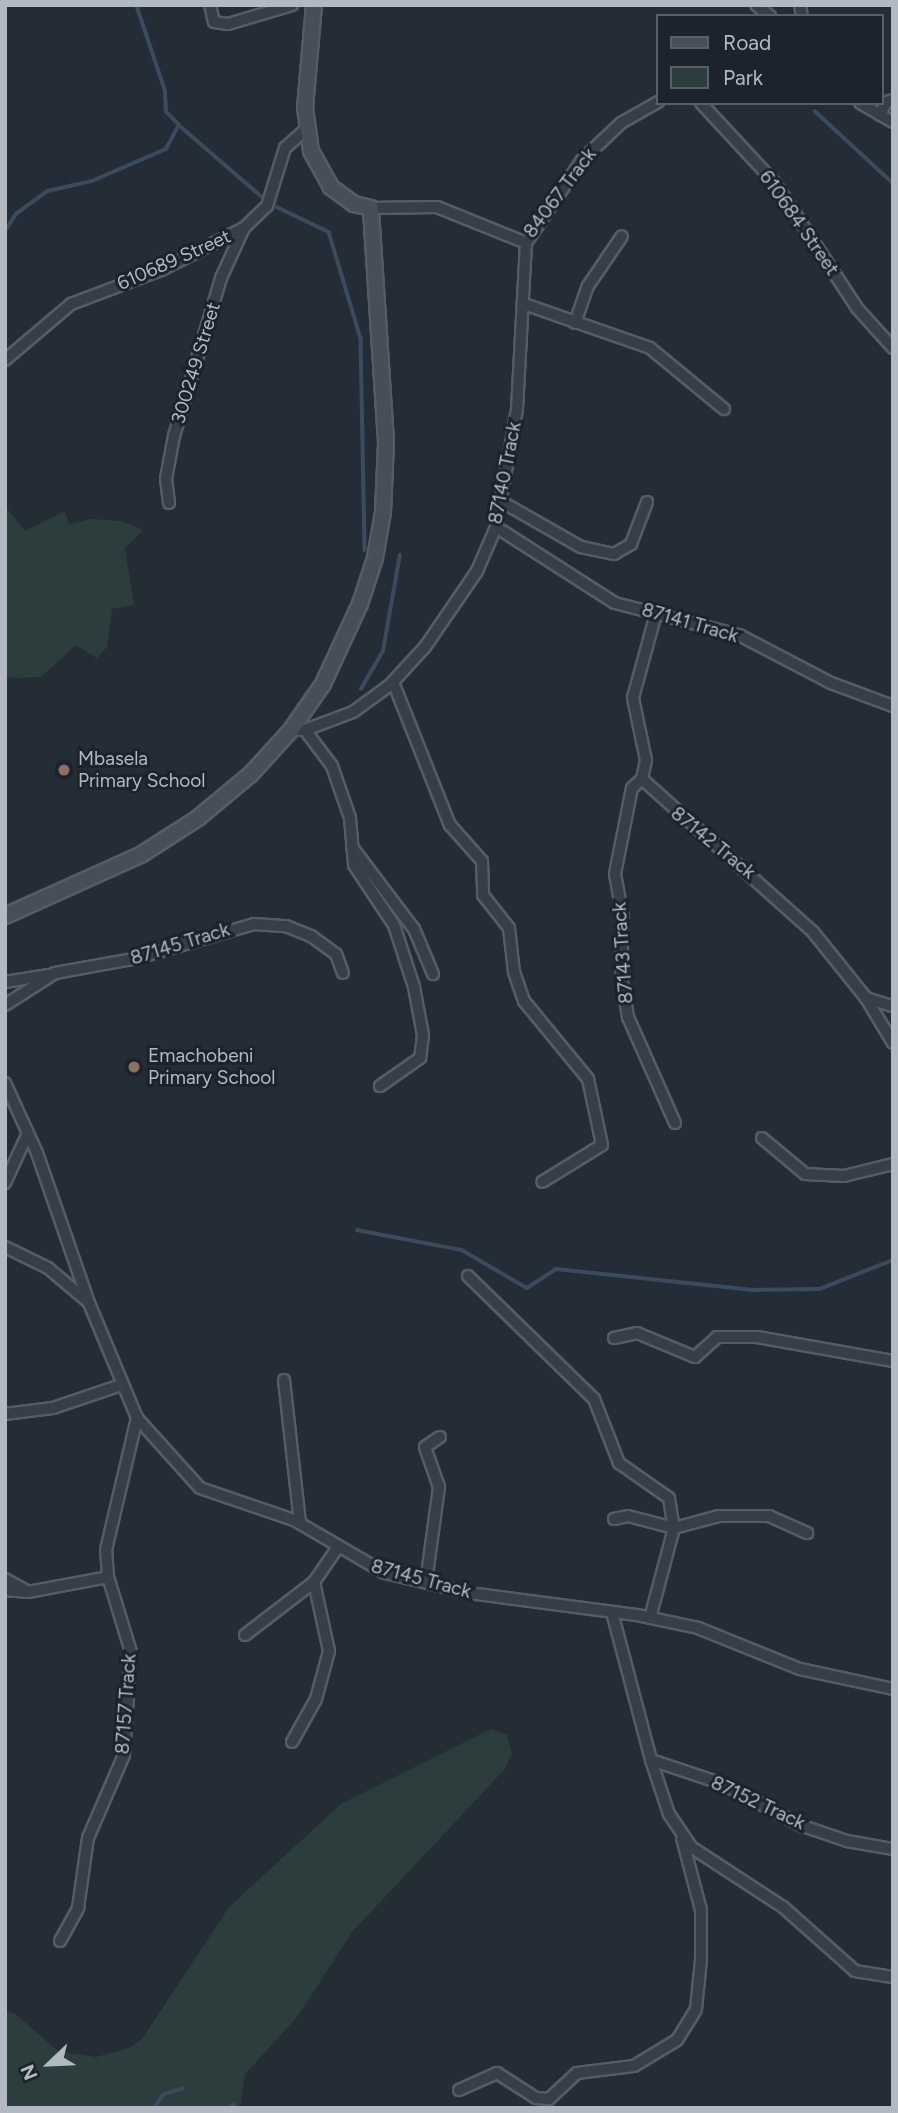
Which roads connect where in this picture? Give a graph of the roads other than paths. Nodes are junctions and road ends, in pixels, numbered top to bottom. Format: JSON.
{"nodes":[{"id":1,"x":210,"y":5,"type":"edge"},
{"id":2,"x":292,"y":5,"type":"edge"},
{"id":3,"x":314,"y":5,"type":"edge"},
{"id":4,"x":887,"y":99,"type":"edge"},
{"id":5,"x":656,"y":103,"type":"edge"},
{"id":6,"x":703,"y":105,"type":"edge"},
{"id":7,"x":863,"y":105,"type":"edge"},
{"id":8,"x":880,"y":115,"type":"junction"},
{"id":9,"x":893,"y":122,"type":"edge"},
{"id":10,"x":307,"y":128,"type":"junction"},
{"id":11,"x":371,"y":208,"type":"junction"},
{"id":12,"x":244,"y":228,"type":"junction"},
{"id":13,"x":622,"y":236,"type":"dead end"},
{"id":14,"x":526,"y":243,"type":"junction"},
{"id":15,"x":524,"y":304,"type":"junction"},
{"id":16,"x":575,"y":324,"type":"junction"},
{"id":17,"x":891,"y":344,"type":"edge"},
{"id":18,"x":5,"y":360,"type":"edge"},
{"id":19,"x":724,"y":409,"type":"dead end"},
{"id":20,"x":502,"y":502,"type":"junction"},
{"id":21,"x":647,"y":502,"type":"dead end"},
{"id":22,"x":169,"y":503,"type":"dead end"},
{"id":23,"x":496,"y":527,"type":"junction"},
{"id":24,"x":657,"y":610,"type":"junction"},
{"id":25,"x":393,"y":682,"type":"junction"},
{"id":26,"x":893,"y":706,"type":"edge"},
{"id":27,"x":298,"y":730,"type":"junction"},
{"id":28,"x":642,"y":779,"type":"junction"},
{"id":29,"x":351,"y":846,"type":"junction"},
{"id":30,"x":5,"y":916,"type":"edge"},
{"id":31,"x":55,"y":973,"type":"junction"},
{"id":32,"x":343,"y":973,"type":"dead end"},
{"id":33,"x":433,"y":974,"type":"dead end"},
{"id":34,"x":5,"y":982,"type":"edge"},
{"id":35,"x":866,"y":998,"type":"junction"},
{"id":36,"x":5,"y":1005,"type":"edge"},
{"id":37,"x":893,"y":1006,"type":"edge"},
{"id":38,"x":893,"y":1043,"type":"edge"},
{"id":39,"x":5,"y":1083,"type":"edge"},
{"id":40,"x":380,"y":1086,"type":"dead end"},
{"id":41,"x":675,"y":1123,"type":"dead end"},
{"id":42,"x":28,"y":1133,"type":"junction"},
{"id":43,"x":762,"y":1138,"type":"dead end"},
{"id":44,"x":893,"y":1164,"type":"edge"},
{"id":45,"x":542,"y":1182,"type":"dead end"},
{"id":46,"x":5,"y":1183,"type":"edge"},
{"id":47,"x":5,"y":1247,"type":"edge"},
{"id":48,"x":468,"y":1276,"type":"dead end"},
{"id":49,"x":89,"y":1303,"type":"junction"},
{"id":50,"x":614,"y":1338,"type":"dead end"},
{"id":51,"x":893,"y":1361,"type":"edge"},
{"id":52,"x":284,"y":1380,"type":"dead end"},
{"id":53,"x":121,"y":1385,"type":"junction"},
{"id":54,"x":5,"y":1414,"type":"edge"},
{"id":55,"x":136,"y":1418,"type":"junction"},
{"id":56,"x":440,"y":1437,"type":"dead end"},
{"id":57,"x":614,"y":1519,"type":"dead end"},
{"id":58,"x":300,"y":1523,"type":"junction"},
{"id":59,"x":674,"y":1528,"type":"junction"},
{"id":60,"x":807,"y":1533,"type":"dead end"},
{"id":61,"x":338,"y":1547,"type":"junction"},
{"id":62,"x":108,"y":1577,"type":"junction"},
{"id":63,"x":5,"y":1578,"type":"edge"},
{"id":64,"x":426,"y":1582,"type":"junction"},
{"id":65,"x":314,"y":1583,"type":"junction"},
{"id":66,"x":5,"y":1590,"type":"edge"},
{"id":67,"x":29,"y":1592,"type":"junction"},
{"id":68,"x":612,"y":1612,"type":"junction"},
{"id":69,"x":650,"y":1618,"type":"junction"},
{"id":70,"x":245,"y":1635,"type":"dead end"},
{"id":71,"x":893,"y":1689,"type":"edge"},
{"id":72,"x":292,"y":1742,"type":"dead end"},
{"id":73,"x":651,"y":1760,"type":"junction"},
{"id":74,"x":682,"y":1838,"type":"junction"},
{"id":75,"x":893,"y":1849,"type":"edge"},
{"id":76,"x":60,"y":1941,"type":"dead end"},
{"id":77,"x":893,"y":1977,"type":"edge"},
{"id":78,"x":459,"y":2090,"type":"dead end"}],
"edges":[{"from":1,"to":2,"type":"street"},
{"from":3,"to":10,"type":"main road"},
{"from":4,"to":8,"type":"street"},
{"from":5,"to":14,"type":"street","name":"84067 Track"},
{"from":6,"to":17,"type":"street","name":"610684 Street"},
{"from":7,"to":8,"type":"street"},
{"from":8,"to":9,"type":"street"},
{"from":10,"to":11,"type":"main road"},
{"from":10,"to":12,"type":"street","name":"610689 Street"},
{"from":11,"to":14,"type":"street","name":"84067 Track"},
{"from":11,"to":27,"type":"main road"},
{"from":12,"to":18,"type":"street","name":"610689 Street"},
{"from":12,"to":22,"type":"street","name":"300249 Street"},
{"from":13,"to":16,"type":"street"},
{"from":14,"to":15,"type":"street","name":"87140 Track"},
{"from":15,"to":16,"type":"street"},
{"from":15,"to":20,"type":"street","name":"87140 Track"},
{"from":16,"to":19,"type":"street"},
{"from":20,"to":21,"type":"street"},
{"from":20,"to":23,"type":"street","name":"87140 Track"},
{"from":23,"to":24,"type":"street","name":"87141 Track"},
{"from":23,"to":25,"type":"street","name":"87140 Track"},
{"from":24,"to":26,"type":"street","name":"87141 Track"},
{"from":24,"to":28,"type":"street"},
{"from":25,"to":27,"type":"street","name":"87140 Track"},
{"from":25,"to":45,"type":"street"},
{"from":27,"to":29,"type":"street"},
{"from":27,"to":30,"type":"main road"},
{"from":28,"to":35,"type":"street","name":"87142 Track"},
{"from":28,"to":41,"type":"street","name":"87143 Track"},
{"from":29,"to":33,"type":"street"},
{"from":29,"to":40,"type":"street"},
{"from":31,"to":32,"type":"street","name":"87145 Track"},
{"from":31,"to":34,"type":"street"},
{"from":31,"to":36,"type":"street","name":"87145 Track"},
{"from":35,"to":37,"type":"street"},
{"from":35,"to":38,"type":"street","name":"87142 Track"},
{"from":39,"to":42,"type":"street","name":"87145 Track"},
{"from":42,"to":46,"type":"street"},
{"from":42,"to":49,"type":"street","name":"87145 Track"},
{"from":43,"to":44,"type":"street"},
{"from":47,"to":49,"type":"street"},
{"from":48,"to":59,"type":"street"},
{"from":49,"to":53,"type":"street","name":"87145 Track"},
{"from":50,"to":51,"type":"street"},
{"from":52,"to":58,"type":"street"},
{"from":53,"to":54,"type":"street"},
{"from":53,"to":55,"type":"street","name":"87145 Track"},
{"from":55,"to":58,"type":"street","name":"87145 Track"},
{"from":55,"to":62,"type":"street","name":"87157 Track"},
{"from":56,"to":64,"type":"street"},
{"from":57,"to":59,"type":"street"},
{"from":58,"to":61,"type":"street","name":"87145 Track"},
{"from":59,"to":60,"type":"street"},
{"from":59,"to":69,"type":"street"},
{"from":61,"to":64,"type":"street","name":"87145 Track"},
{"from":61,"to":65,"type":"street"},
{"from":62,"to":67,"type":"street"},
{"from":62,"to":76,"type":"street","name":"87157 Track"},
{"from":63,"to":67,"type":"street"},
{"from":64,"to":68,"type":"street","name":"87145 Track"},
{"from":65,"to":70,"type":"street"},
{"from":65,"to":72,"type":"street"},
{"from":66,"to":67,"type":"street"},
{"from":68,"to":69,"type":"street","name":"87145 Track"},
{"from":68,"to":73,"type":"street"},
{"from":69,"to":71,"type":"street","name":"87145 Track"},
{"from":73,"to":74,"type":"street"},
{"from":73,"to":75,"type":"street","name":"87152 Track"},
{"from":74,"to":77,"type":"street"},
{"from":74,"to":78,"type":"street"}]}
